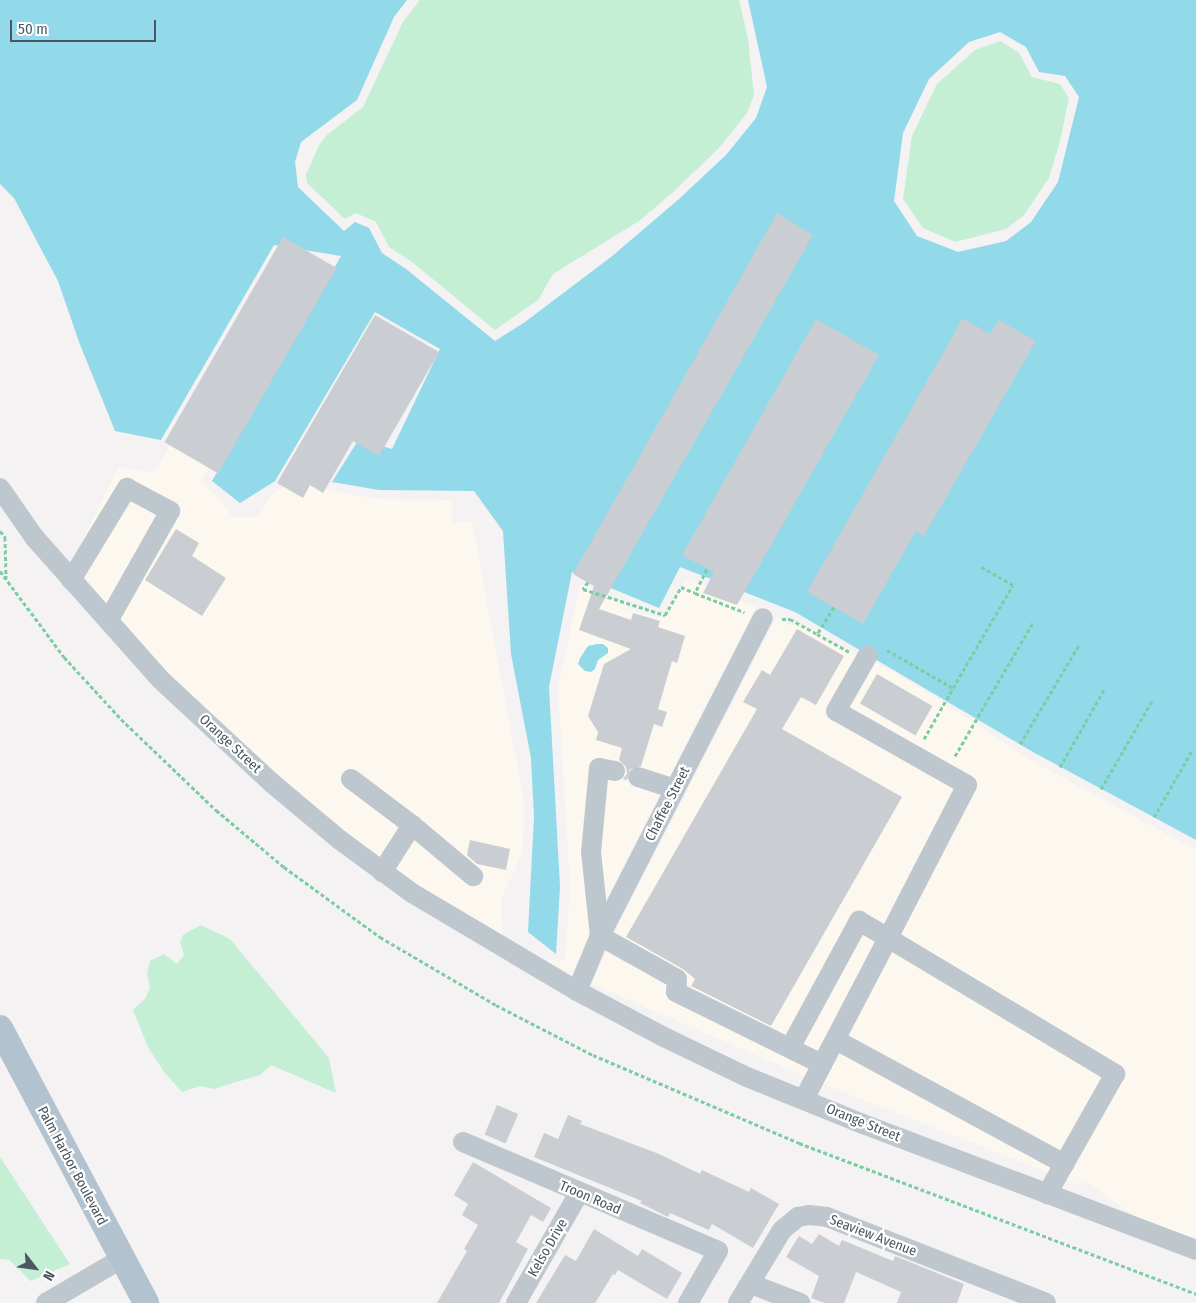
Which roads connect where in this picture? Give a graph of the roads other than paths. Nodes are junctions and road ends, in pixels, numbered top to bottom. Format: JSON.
{"nodes":[{"id":1,"x":0,"y":488,"type":"edge"},
{"id":2,"x":71,"y":580,"type":"junction"},
{"id":3,"x":763,"y":618,"type":"dead end"},
{"id":4,"x":108,"y":622,"type":"junction"},
{"id":5,"x":865,"y":660,"type":"road end"},
{"id":6,"x":616,"y":771,"type":"dead end"},
{"id":7,"x":638,"y":777,"type":"dead end"},
{"id":8,"x":351,"y":779,"type":"dead end"},
{"id":9,"x":675,"y":789,"type":"junction"},
{"id":10,"x":412,"y":825,"type":"junction"},
{"id":11,"x":382,"y":872,"type":"junction"},
{"id":12,"x":473,"y":876,"type":"dead end"},
{"id":13,"x":600,"y":936,"type":"junction"},
{"id":14,"x":888,"y":938,"type":"junction"},
{"id":15,"x":578,"y":991,"type":"junction"},
{"id":16,"x":0,"y":1028,"type":"edge"},
{"id":17,"x":836,"y":1040,"type":"junction"},
{"id":18,"x":790,"y":1048,"type":"junction"},
{"id":19,"x":822,"y":1064,"type":"junction"},
{"id":20,"x":804,"y":1099,"type":"junction"},
{"id":21,"x":463,"y":1142,"type":"dead end"},
{"id":22,"x":1064,"y":1164,"type":"junction"},
{"id":23,"x":579,"y":1193,"type":"junction"},
{"id":24,"x":1047,"y":1194,"type":"junction"},
{"id":25,"x":1196,"y":1250,"type":"edge"},
{"id":26,"x":121,"y":1259,"type":"junction"},
{"id":27,"x":751,"y":1284,"type":"junction"},
{"id":28,"x":46,"y":1303,"type":"edge"},
{"id":29,"x":146,"y":1303,"type":"edge"},
{"id":30,"x":516,"y":1303,"type":"edge"},
{"id":31,"x":688,"y":1303,"type":"edge"},
{"id":32,"x":738,"y":1303,"type":"edge"},
{"id":33,"x":800,"y":1303,"type":"edge"},
{"id":34,"x":1046,"y":1303,"type":"edge"}],
"edges":[{"from":1,"to":2,"type":"street","name":"Orange Street"},
{"from":2,"to":4,"type":"street","name":"Orange Street"},
{"from":2,"to":4,"type":"street"},
{"from":3,"to":9,"type":"street","name":"Chaffee Street"},
{"from":4,"to":11,"type":"street","name":"Orange Street"},
{"from":5,"to":14,"type":"street"},
{"from":6,"to":13,"type":"street"},
{"from":7,"to":9,"type":"street"},
{"from":8,"to":10,"type":"street"},
{"from":9,"to":13,"type":"street","name":"Chaffee Street"},
{"from":10,"to":11,"type":"street"},
{"from":10,"to":12,"type":"street"},
{"from":11,"to":15,"type":"street","name":"Orange Street"},
{"from":13,"to":15,"type":"street","name":"Chaffee Street"},
{"from":13,"to":18,"type":"street"},
{"from":14,"to":17,"type":"street"},
{"from":14,"to":18,"type":"street"},
{"from":14,"to":22,"type":"street"},
{"from":15,"to":20,"type":"street","name":"Orange Street"},
{"from":16,"to":26,"type":"main road","name":"Palm Harbor Boulevard"},
{"from":17,"to":19,"type":"street"},
{"from":17,"to":22,"type":"street"},
{"from":18,"to":19,"type":"street"},
{"from":19,"to":20,"type":"street"},
{"from":20,"to":24,"type":"street","name":"Orange Street"},
{"from":21,"to":23,"type":"street","name":"Troon Road"},
{"from":22,"to":24,"type":"street"},
{"from":23,"to":30,"type":"street","name":"Kelso Drive"},
{"from":23,"to":31,"type":"street","name":"Troon Road"},
{"from":24,"to":25,"type":"street","name":"Orange Street"},
{"from":26,"to":28,"type":"street"},
{"from":26,"to":29,"type":"main road","name":"Palm Harbor Boulevard"},
{"from":27,"to":32,"type":"street","name":"Seaview Avenue"},
{"from":27,"to":33,"type":"street"},
{"from":27,"to":34,"type":"street","name":"Seaview Avenue"}]}
